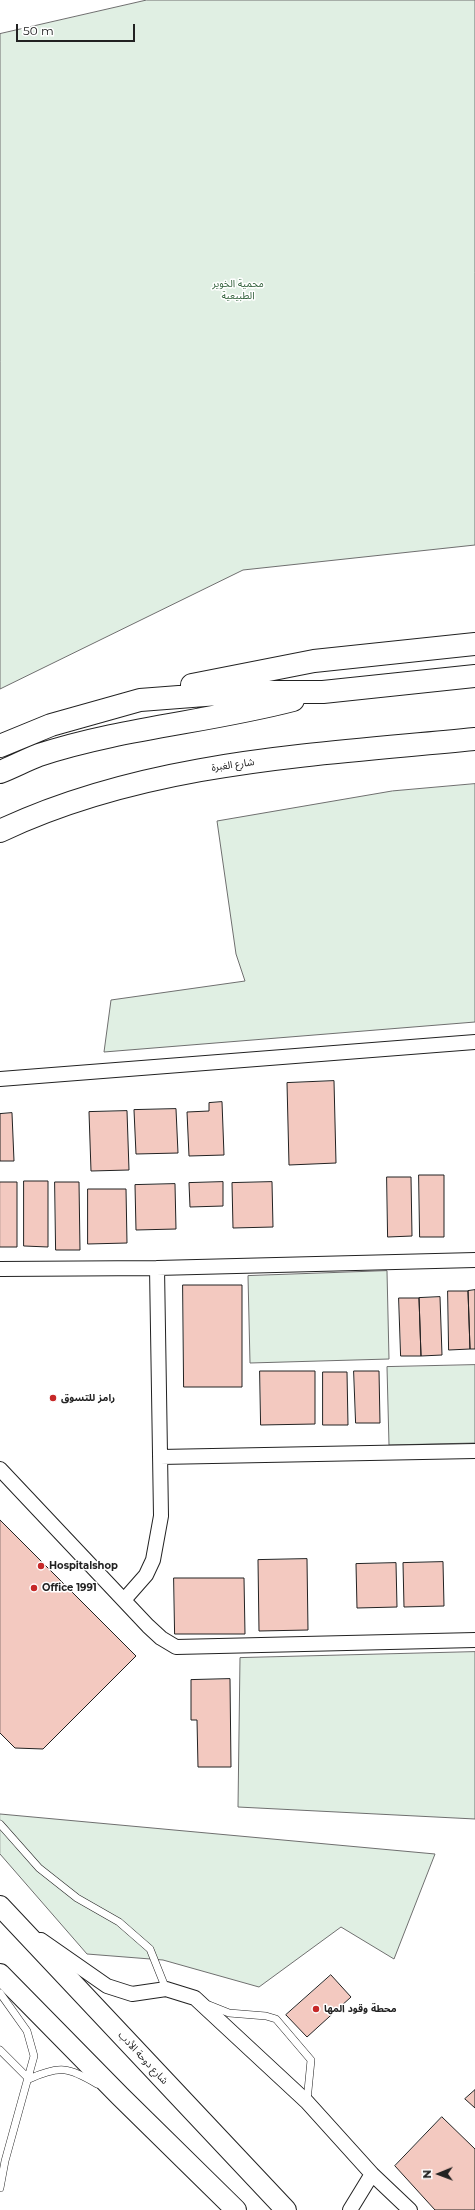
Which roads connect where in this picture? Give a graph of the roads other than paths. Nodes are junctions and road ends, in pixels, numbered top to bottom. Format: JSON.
{"nodes":[{"id":1,"x":475,"y":644,"type":"edge"},
{"id":2,"x":475,"y":676,"type":"edge"},
{"id":3,"x":323,"y":692,"type":"junction"},
{"id":4,"x":140,"y":700,"type":"junction"},
{"id":5,"x":475,"y":739,"type":"edge"},
{"id":6,"x":0,"y":746,"type":"edge"},
{"id":7,"x":0,"y":772,"type":"edge"},
{"id":8,"x":0,"y":831,"type":"edge"},
{"id":9,"x":475,"y":1042,"type":"edge"},
{"id":10,"x":0,"y":1079,"type":"edge"},
{"id":11,"x":475,"y":1260,"type":"edge"},
{"id":12,"x":157,"y":1268,"type":"junction"},
{"id":13,"x":0,"y":1269,"type":"edge"},
{"id":14,"x":475,"y":1451,"type":"edge"},
{"id":15,"x":160,"y":1457,"type":"junction"},
{"id":16,"x":0,"y":1469,"type":"edge"},
{"id":17,"x":124,"y":1600,"type":"junction"},
{"id":18,"x":475,"y":1640,"type":"edge"},
{"id":19,"x":0,"y":1824,"type":"edge"},
{"id":20,"x":0,"y":1906,"type":"edge"},
{"id":21,"x":13,"y":1921,"type":"junction"},
{"id":22,"x":0,"y":1974,"type":"edge"},
{"id":23,"x":166,"y":1989,"type":"junction"},
{"id":24,"x":0,"y":1993,"type":"edge"},
{"id":25,"x":195,"y":1998,"type":"junction"},
{"id":26,"x":0,"y":2050,"type":"edge"},
{"id":27,"x":29,"y":2079,"type":"junction"},
{"id":28,"x":120,"y":2096,"type":"junction"},
{"id":29,"x":307,"y":2102,"type":"junction"},
{"id":30,"x":3,"y":2161,"type":"edge"},
{"id":31,"x":372,"y":2174,"type":"junction"},
{"id":32,"x":0,"y":2188,"type":"edge"},
{"id":33,"x":236,"y":2210,"type":"edge"},
{"id":34,"x":286,"y":2210,"type":"edge"},
{"id":35,"x":350,"y":2210,"type":"edge"},
{"id":36,"x":410,"y":2210,"type":"edge"}],
"edges":[{"from":1,"to":4,"type":"main road"},
{"from":2,"to":3,"type":"main road"},
{"from":3,"to":4,"type":"main road"},
{"from":3,"to":7,"type":"main road"},
{"from":4,"to":6,"type":"main road"},
{"from":5,"to":8,"type":"main road","name":"شارع الغبرة"},
{"from":9,"to":10,"type":"street"},
{"from":11,"to":12,"type":"street"},
{"from":12,"to":13,"type":"street"},
{"from":12,"to":15,"type":"street"},
{"from":14,"to":15,"type":"street"},
{"from":15,"to":17,"type":"street"},
{"from":16,"to":17,"type":"street"},
{"from":17,"to":18,"type":"street"},
{"from":19,"to":23,"type":"lane"},
{"from":20,"to":21,"type":"main road","name":"شارع دوحة الأدب"},
{"from":21,"to":23,"type":"street"},
{"from":21,"to":34,"type":"main road","name":"شارع دوحة الأدب"},
{"from":22,"to":28,"type":"main road"},
{"from":23,"to":25,"type":"street"},
{"from":24,"to":27,"type":"lane"},
{"from":25,"to":29,"type":"street"},
{"from":25,"to":29,"type":"lane"},
{"from":26,"to":27,"type":"lane"},
{"from":27,"to":28,"type":"lane"},
{"from":27,"to":30,"type":"lane"},
{"from":28,"to":33,"type":"main road"},
{"from":29,"to":31,"type":"street"},
{"from":30,"to":32,"type":"lane"},
{"from":31,"to":35,"type":"street"},
{"from":31,"to":36,"type":"street"}]}
